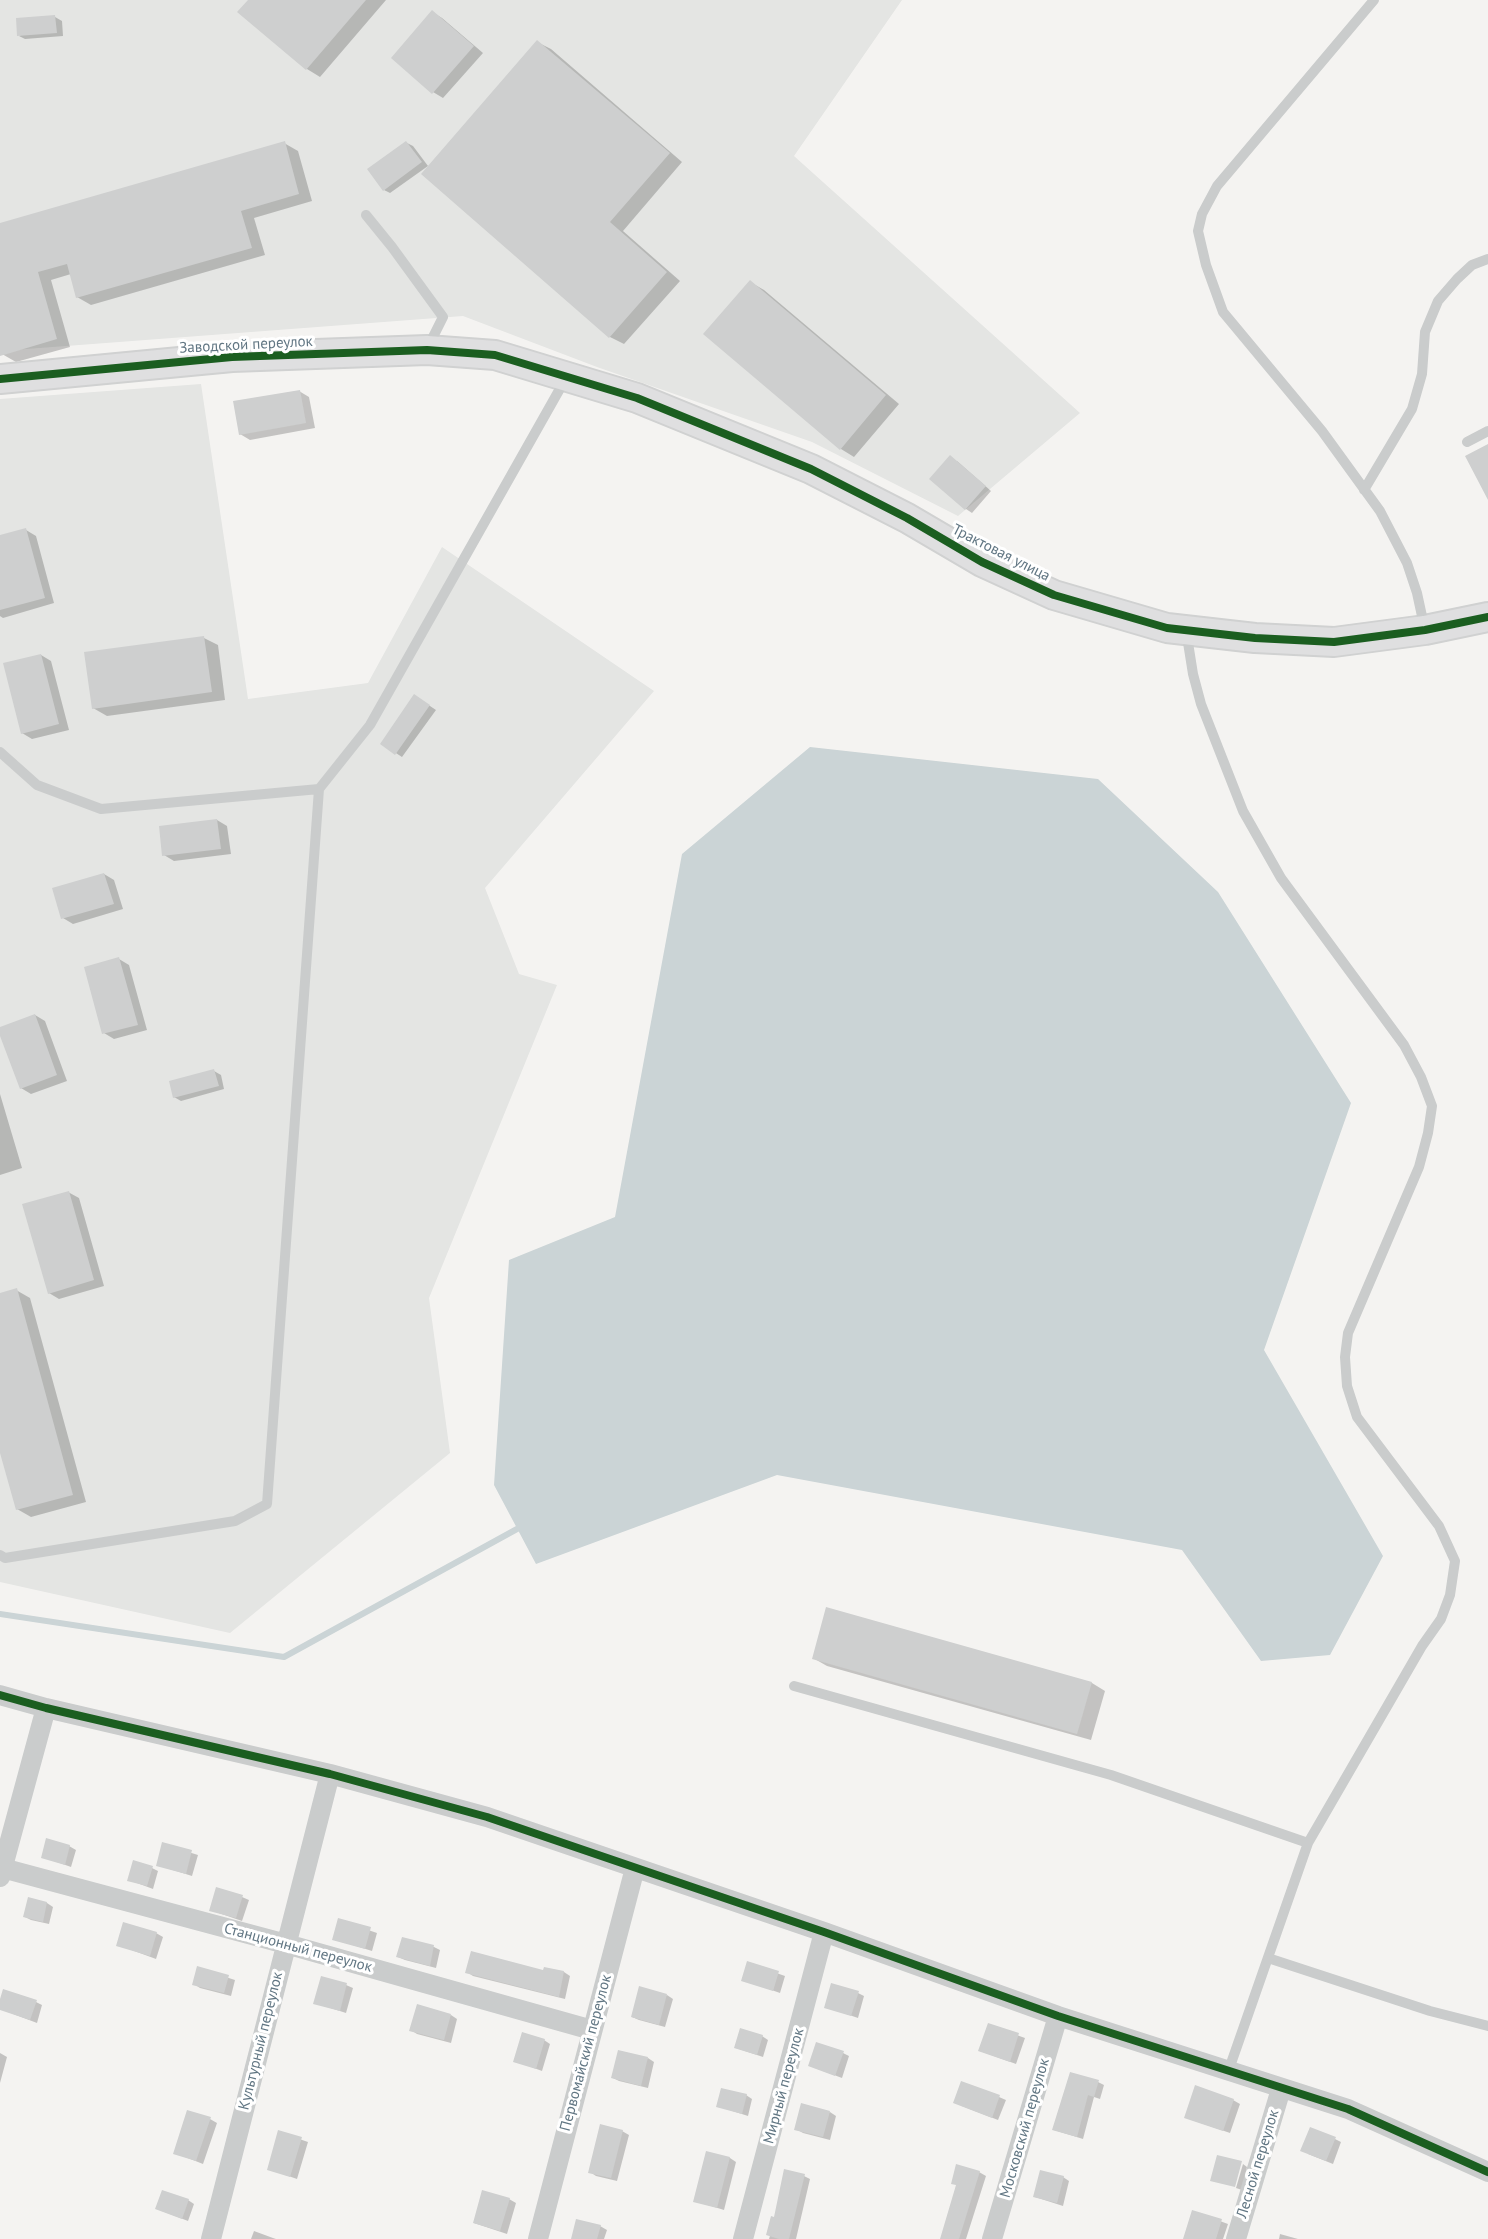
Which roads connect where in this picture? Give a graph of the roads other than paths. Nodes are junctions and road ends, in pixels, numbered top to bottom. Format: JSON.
{"nodes":[{"id":1,"x":1374,"y":0,"type":"edge"},
{"id":2,"x":366,"y":215,"type":"dead end"},
{"id":3,"x":1488,"y":259,"type":"edge"},
{"id":4,"x":427,"y":350,"type":"junction"},
{"id":5,"x":495,"y":355,"type":"joint"},
{"id":6,"x":568,"y":375,"type":"junction"},
{"id":7,"x":0,"y":379,"type":"edge"},
{"id":8,"x":1488,"y":431,"type":"edge"},
{"id":9,"x":1467,"y":442,"type":"dead end"},
{"id":10,"x":1364,"y":490,"type":"junction"},
{"id":11,"x":1488,"y":617,"type":"edge"},
{"id":12,"x":1186,"y":630,"type":"junction"},
{"id":13,"x":1425,"y":630,"type":"junction"},
{"id":14,"x":0,"y":752,"type":"edge"},
{"id":15,"x":319,"y":789,"type":"junction"},
{"id":16,"x":0,"y":1555,"type":"edge"},
{"id":17,"x":794,"y":1686,"type":"dead end"},
{"id":18,"x":0,"y":1695,"type":"edge"},
{"id":19,"x":46,"y":1708,"type":"junction"},
{"id":20,"x":330,"y":1774,"type":"junction"},
{"id":21,"x":1308,"y":1843,"type":"junction"},
{"id":22,"x":635,"y":1868,"type":"junction"},
{"id":23,"x":1,"y":1872,"type":"edge"},
{"id":24,"x":824,"y":1932,"type":"junction"},
{"id":25,"x":286,"y":1944,"type":"junction"},
{"id":26,"x":1268,"y":1958,"type":"junction"},
{"id":27,"x":1058,"y":2016,"type":"junction"},
{"id":28,"x":1488,"y":2026,"type":"edge"},
{"id":29,"x":592,"y":2030,"type":"junction"},
{"id":30,"x":1228,"y":2072,"type":"junction"},
{"id":31,"x":1281,"y":2089,"type":"junction"},
{"id":32,"x":1488,"y":2172,"type":"edge"},
{"id":33,"x":211,"y":2239,"type":"edge"},
{"id":34,"x":538,"y":2239,"type":"edge"},
{"id":35,"x":743,"y":2239,"type":"edge"},
{"id":36,"x":992,"y":2239,"type":"edge"},
{"id":37,"x":1236,"y":2239,"type":"edge"}],
"edges":[{"from":1,"to":10,"type":"lane"},
{"from":2,"to":4,"type":"lane"},
{"from":3,"to":10,"type":"lane"},
{"from":4,"to":5,"type":"street","name":"Заводской переулок"},
{"from":4,"to":7,"type":"street","name":"Заводской переулок"},
{"from":5,"to":6,"type":"street","name":"Трактовая улица"},
{"from":6,"to":12,"type":"street","name":"Трактовая улица"},
{"from":6,"to":15,"type":"lane"},
{"from":8,"to":9,"type":"lane"},
{"from":10,"to":13,"type":"lane"},
{"from":11,"to":13,"type":"street","name":"Трактовая улица"},
{"from":12,"to":13,"type":"street","name":"Трактовая улица"},
{"from":12,"to":21,"type":"lane"},
{"from":14,"to":15,"type":"lane"},
{"from":15,"to":16,"type":"lane"},
{"from":17,"to":21,"type":"lane"},
{"from":18,"to":19,"type":"street"},
{"from":19,"to":20,"type":"street"},
{"from":19,"to":23,"type":"street"},
{"from":20,"to":22,"type":"street"},
{"from":20,"to":25,"type":"street","name":"Культурный переулок"},
{"from":21,"to":26,"type":"lane"},
{"from":22,"to":24,"type":"street"},
{"from":22,"to":29,"type":"street","name":"Первомайский переулок"},
{"from":23,"to":25,"type":"street","name":"Станционный переулок"},
{"from":24,"to":27,"type":"street"},
{"from":24,"to":35,"type":"street","name":"Мирный переулок"},
{"from":25,"to":29,"type":"street","name":"Станционный переулок"},
{"from":25,"to":33,"type":"street","name":"Культурный переулок"},
{"from":26,"to":28,"type":"lane"},
{"from":26,"to":30,"type":"lane"},
{"from":27,"to":30,"type":"street"},
{"from":27,"to":36,"type":"street","name":"Московский переулок"},
{"from":29,"to":34,"type":"street","name":"Первомайский переулок"},
{"from":30,"to":31,"type":"street"},
{"from":31,"to":32,"type":"street"},
{"from":31,"to":37,"type":"street","name":"Лесной переулок"}]}
